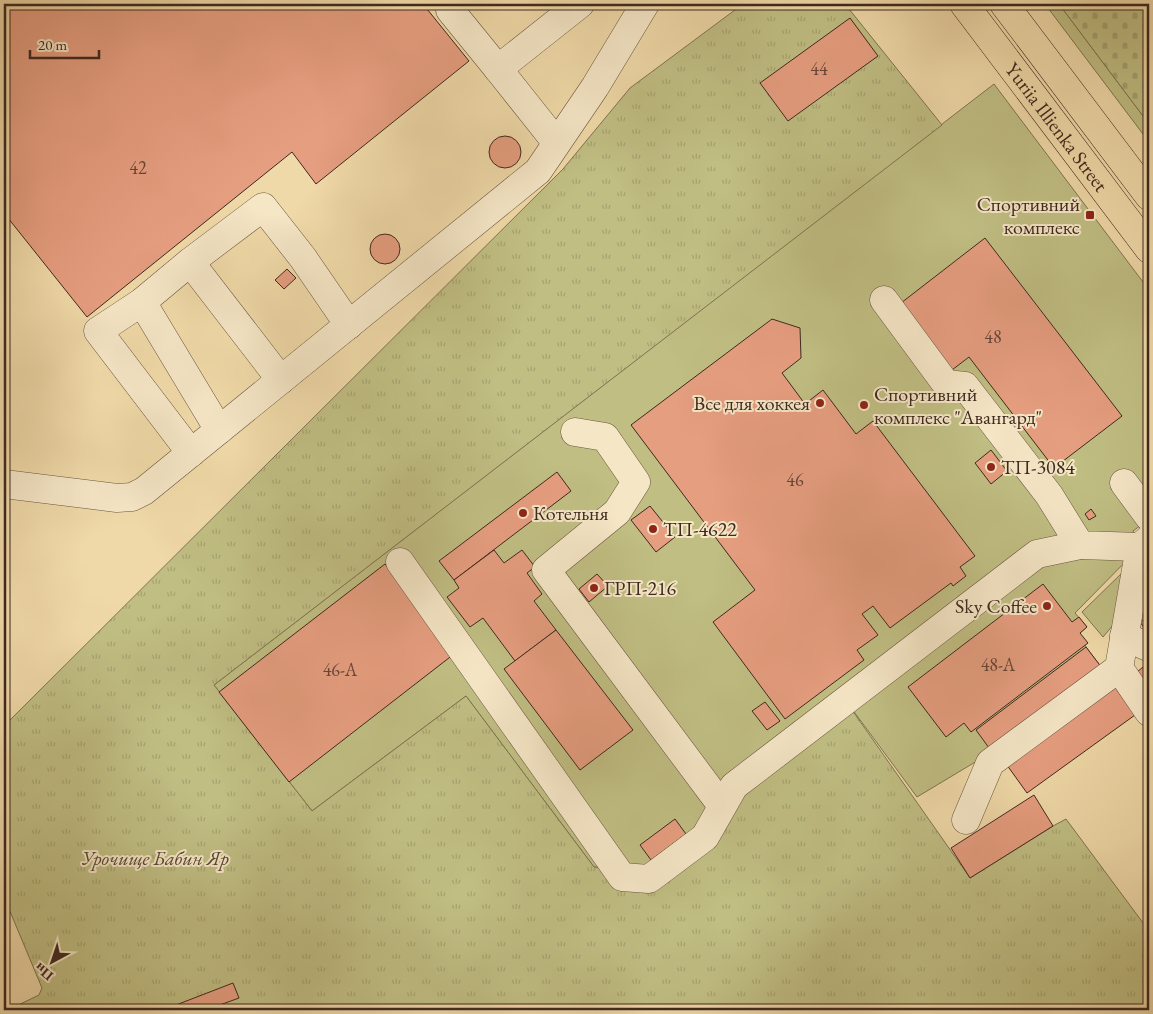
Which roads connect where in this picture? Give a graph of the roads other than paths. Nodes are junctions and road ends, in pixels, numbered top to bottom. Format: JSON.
{"nodes":[{"id":1,"x":580,"y":4,"type":"edge"},
{"id":2,"x":644,"y":4,"type":"edge"},
{"id":3,"x":964,"y":4,"type":"edge"},
{"id":4,"x":1004,"y":4,"type":"edge"},
{"id":5,"x":450,"y":10,"type":"dead end"},
{"id":6,"x":498,"y":70,"type":"junction"},
{"id":7,"x":556,"y":142,"type":"junction"},
{"id":8,"x":1149,"y":196,"type":"edge"},
{"id":9,"x":1149,"y":249,"type":"edge"},
{"id":10,"x":190,"y":262,"type":"junction"},
{"id":11,"x":884,"y":300,"type":"dead end"},
{"id":12,"x":142,"y":302,"type":"junction"},
{"id":13,"x":349,"y":325,"type":"junction"},
{"id":14,"x":281,"y":380,"type":"junction"},
{"id":15,"x":219,"y":430,"type":"junction"},
{"id":16,"x":575,"y":432,"type":"dead end"},
{"id":17,"x":191,"y":453,"type":"junction"},
{"id":18,"x":1124,"y":483,"type":"dead end"},
{"id":19,"x":4,"y":484,"type":"edge"},
{"id":20,"x":1149,"y":517,"type":"edge"},
{"id":21,"x":1145,"y":543,"type":"edge"},
{"id":22,"x":1080,"y":545,"type":"junction"},
{"id":23,"x":400,"y":562,"type":"dead end"},
{"id":24,"x":1124,"y":636,"type":"junction"},
{"id":25,"x":1149,"y":646,"type":"edge"},
{"id":26,"x":1119,"y":668,"type":"junction"},
{"id":27,"x":1149,"y":712,"type":"edge"},
{"id":28,"x":722,"y":806,"type":"junction"},
{"id":29,"x":966,"y":820,"type":"dead end"}],
"edges":[{"from":1,"to":6,"type":"lane"},
{"from":2,"to":7,"type":"lane"},
{"from":3,"to":9,"type":"main road","name":"Yuriia Illienka Street"},
{"from":4,"to":8,"type":"main road","name":"Yuriia Illienka Street"},
{"from":5,"to":6,"type":"lane"},
{"from":6,"to":7,"type":"lane"},
{"from":7,"to":13,"type":"lane"},
{"from":10,"to":12,"type":"lane"},
{"from":10,"to":13,"type":"lane"},
{"from":10,"to":14,"type":"lane"},
{"from":11,"to":22,"type":"lane"},
{"from":12,"to":15,"type":"lane"},
{"from":12,"to":17,"type":"lane"},
{"from":13,"to":14,"type":"lane"},
{"from":14,"to":15,"type":"lane"},
{"from":15,"to":17,"type":"lane"},
{"from":16,"to":28,"type":"lane"},
{"from":17,"to":19,"type":"lane"},
{"from":18,"to":20,"type":"lane"},
{"from":21,"to":22,"type":"lane"},
{"from":21,"to":24,"type":"lane"},
{"from":22,"to":28,"type":"lane"},
{"from":23,"to":28,"type":"lane"},
{"from":24,"to":25,"type":"lane"},
{"from":24,"to":26,"type":"lane"},
{"from":26,"to":27,"type":"lane"},
{"from":26,"to":29,"type":"lane"}]}
